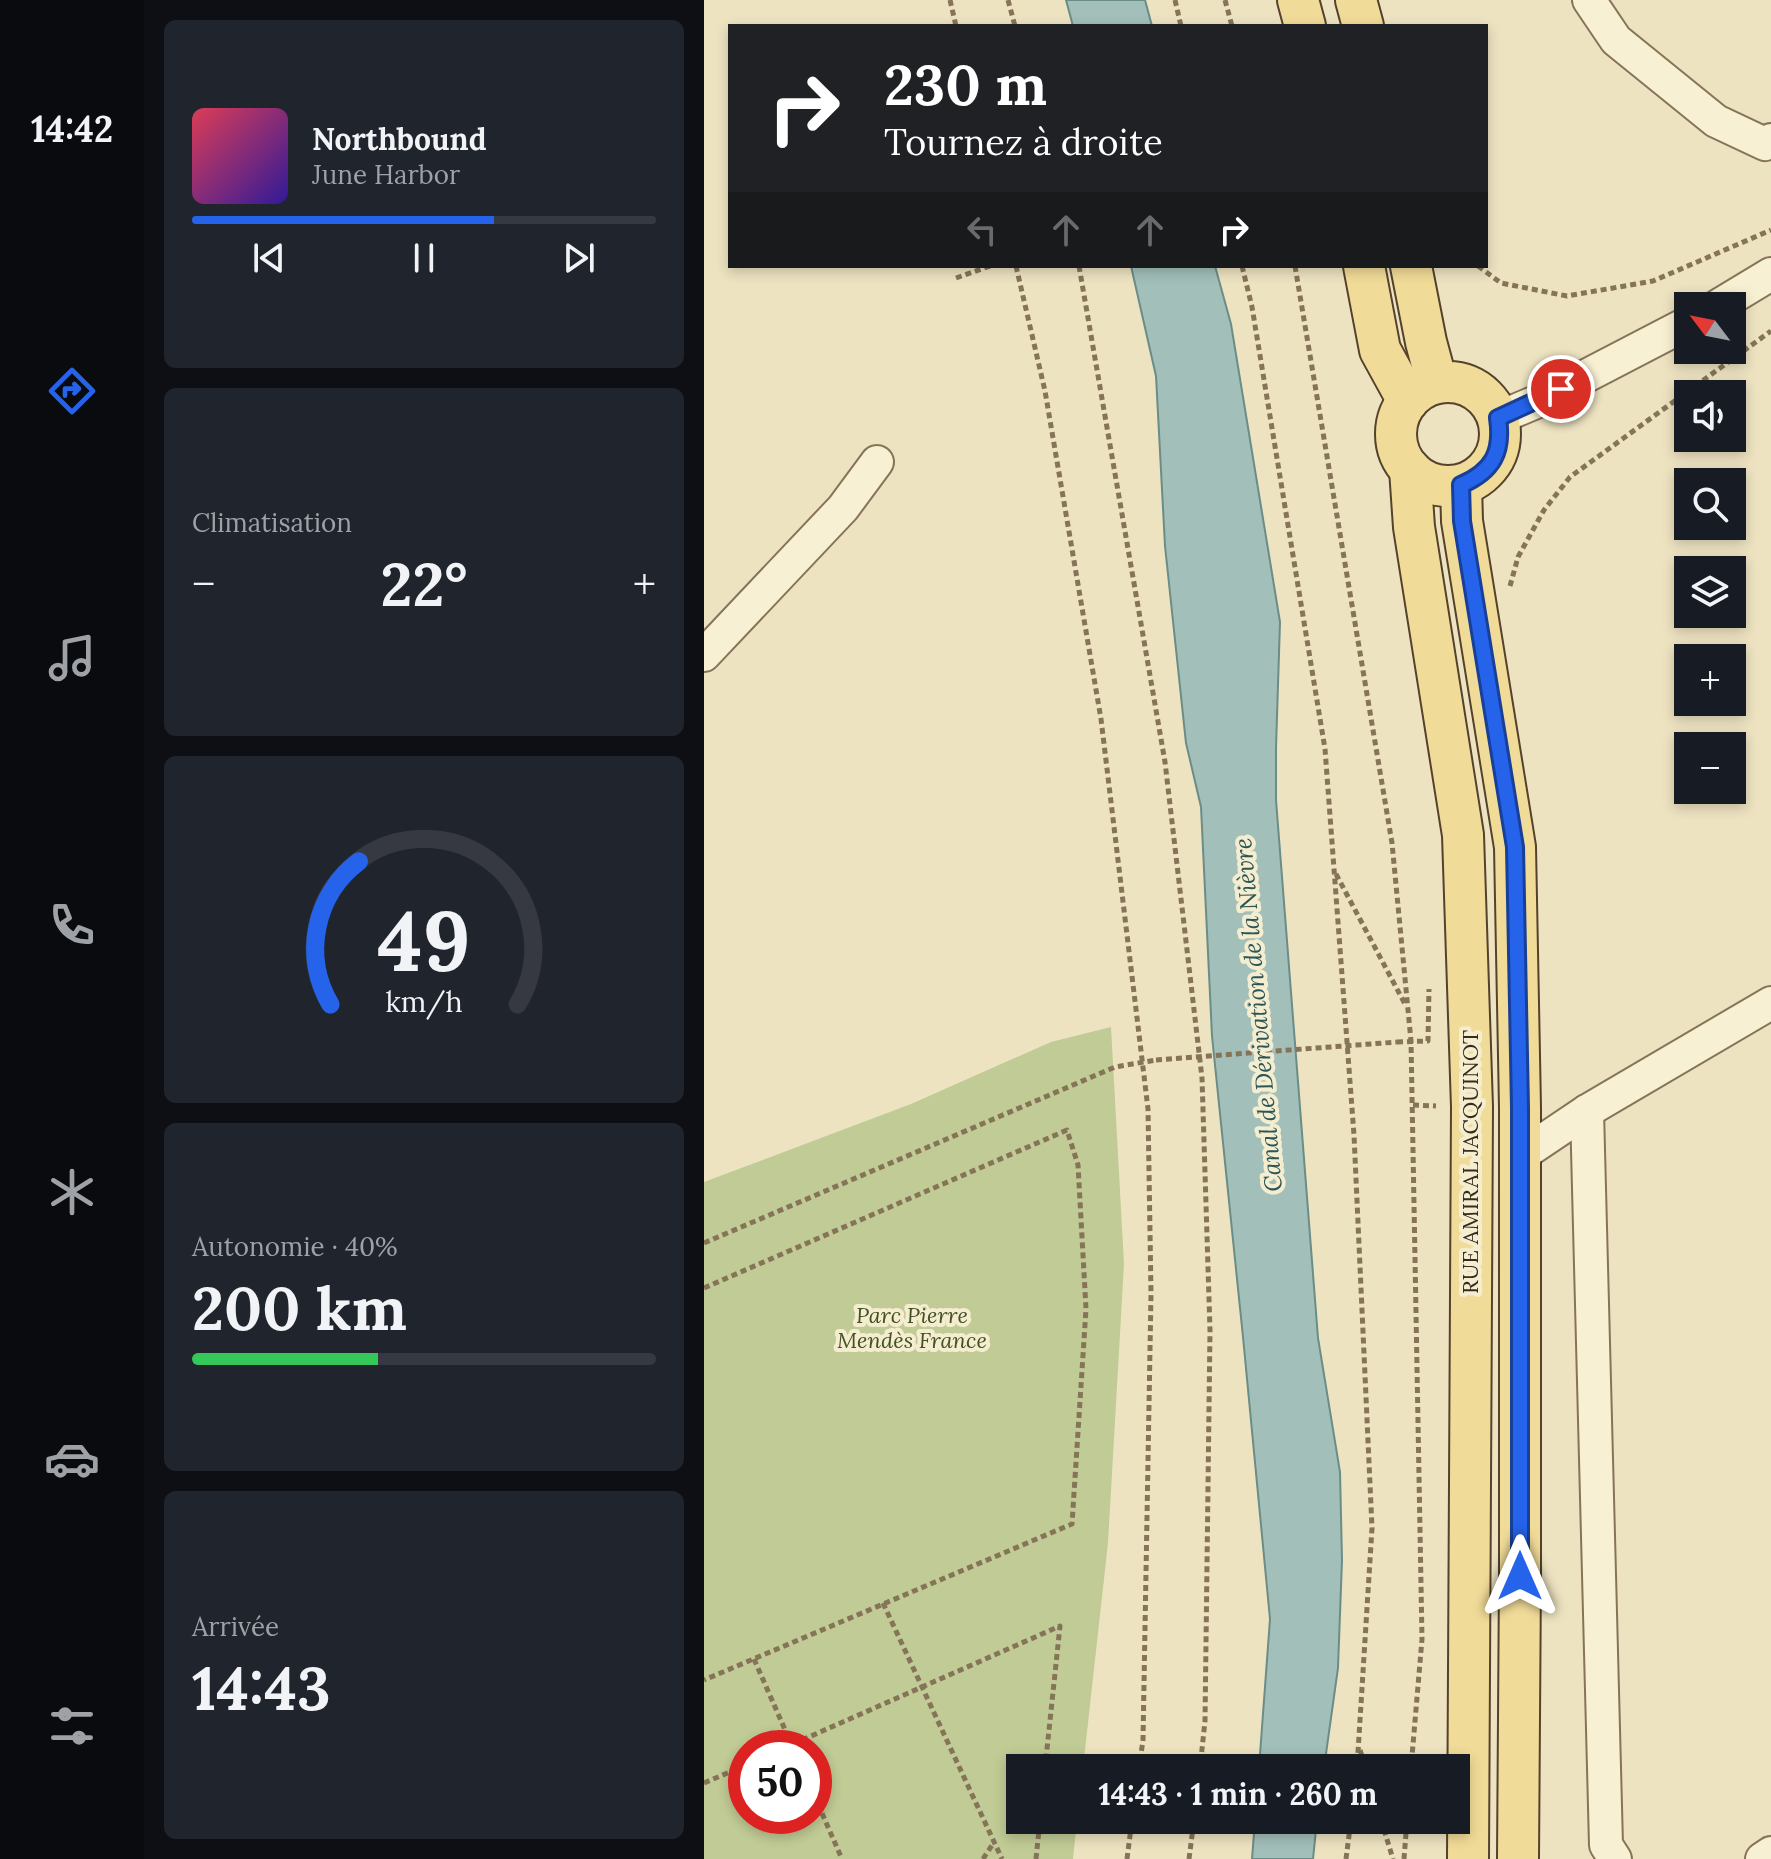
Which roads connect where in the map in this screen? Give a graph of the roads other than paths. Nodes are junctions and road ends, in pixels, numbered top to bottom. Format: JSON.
{"nodes":[{"id":1,"x":1298,"y":0,"type":"edge"},
{"id":2,"x":1356,"y":0,"type":"edge"},
{"id":3,"x":1589,"y":0,"type":"edge"},
{"id":4,"x":1304,"y":24,"type":"edge"},
{"id":5,"x":1362,"y":24,"type":"edge"},
{"id":6,"x":1771,"y":140,"type":"edge"},
{"id":7,"x":1364,"y":268,"type":"edge"},
{"id":8,"x":1411,"y":268,"type":"edge"},
{"id":9,"x":1771,"y":274,"type":"edge"},
{"id":10,"x":1741,"y":292,"type":"edge"},
{"id":11,"x":1674,"y":330,"type":"edge"},
{"id":12,"x":1422,"y":392,"type":"junction"},
{"id":13,"x":1498,"y":418,"type":"junction"},
{"id":14,"x":877,"y":462,"type":"dead end"},
{"id":15,"x":1410,"y":469,"type":"junction"},
{"id":16,"x":1461,"y":485,"type":"junction"},
{"id":17,"x":704,"y":655,"type":"edge"},
{"id":18,"x":1771,"y":1003,"type":"edge"},
{"id":19,"x":1587,"y":1111,"type":"junction"},
{"id":20,"x":1520,"y":1156,"type":"junction"},
{"id":21,"x":1771,"y":1853,"type":"edge"},
{"id":22,"x":1468,"y":1859,"type":"edge"},
{"id":23,"x":1518,"y":1859,"type":"edge"},
{"id":24,"x":1615,"y":1859,"type":"edge"},
{"id":25,"x":1762,"y":1859,"type":"edge"}],
"edges":[{"from":1,"to":4,"type":"main road"},
{"from":2,"to":5,"type":"main road"},
{"from":3,"to":6,"type":"street"},
{"from":7,"to":12,"type":"main road"},
{"from":8,"to":12,"type":"main road"},
{"from":9,"to":10,"type":"street"},
{"from":11,"to":13,"type":"street"},
{"from":12,"to":13,"type":"main road"},
{"from":12,"to":15,"type":"main road"},
{"from":13,"to":16,"type":"main road"},
{"from":14,"to":17,"type":"street"},
{"from":15,"to":16,"type":"main road"},
{"from":15,"to":22,"type":"main road","name":"RUE AMIRAL JACQUINOT"},
{"from":16,"to":20,"type":"main road"},
{"from":18,"to":19,"type":"street"},
{"from":19,"to":20,"type":"street"},
{"from":19,"to":24,"type":"street"},
{"from":20,"to":23,"type":"main road"},
{"from":21,"to":25,"type":"street"}]}
